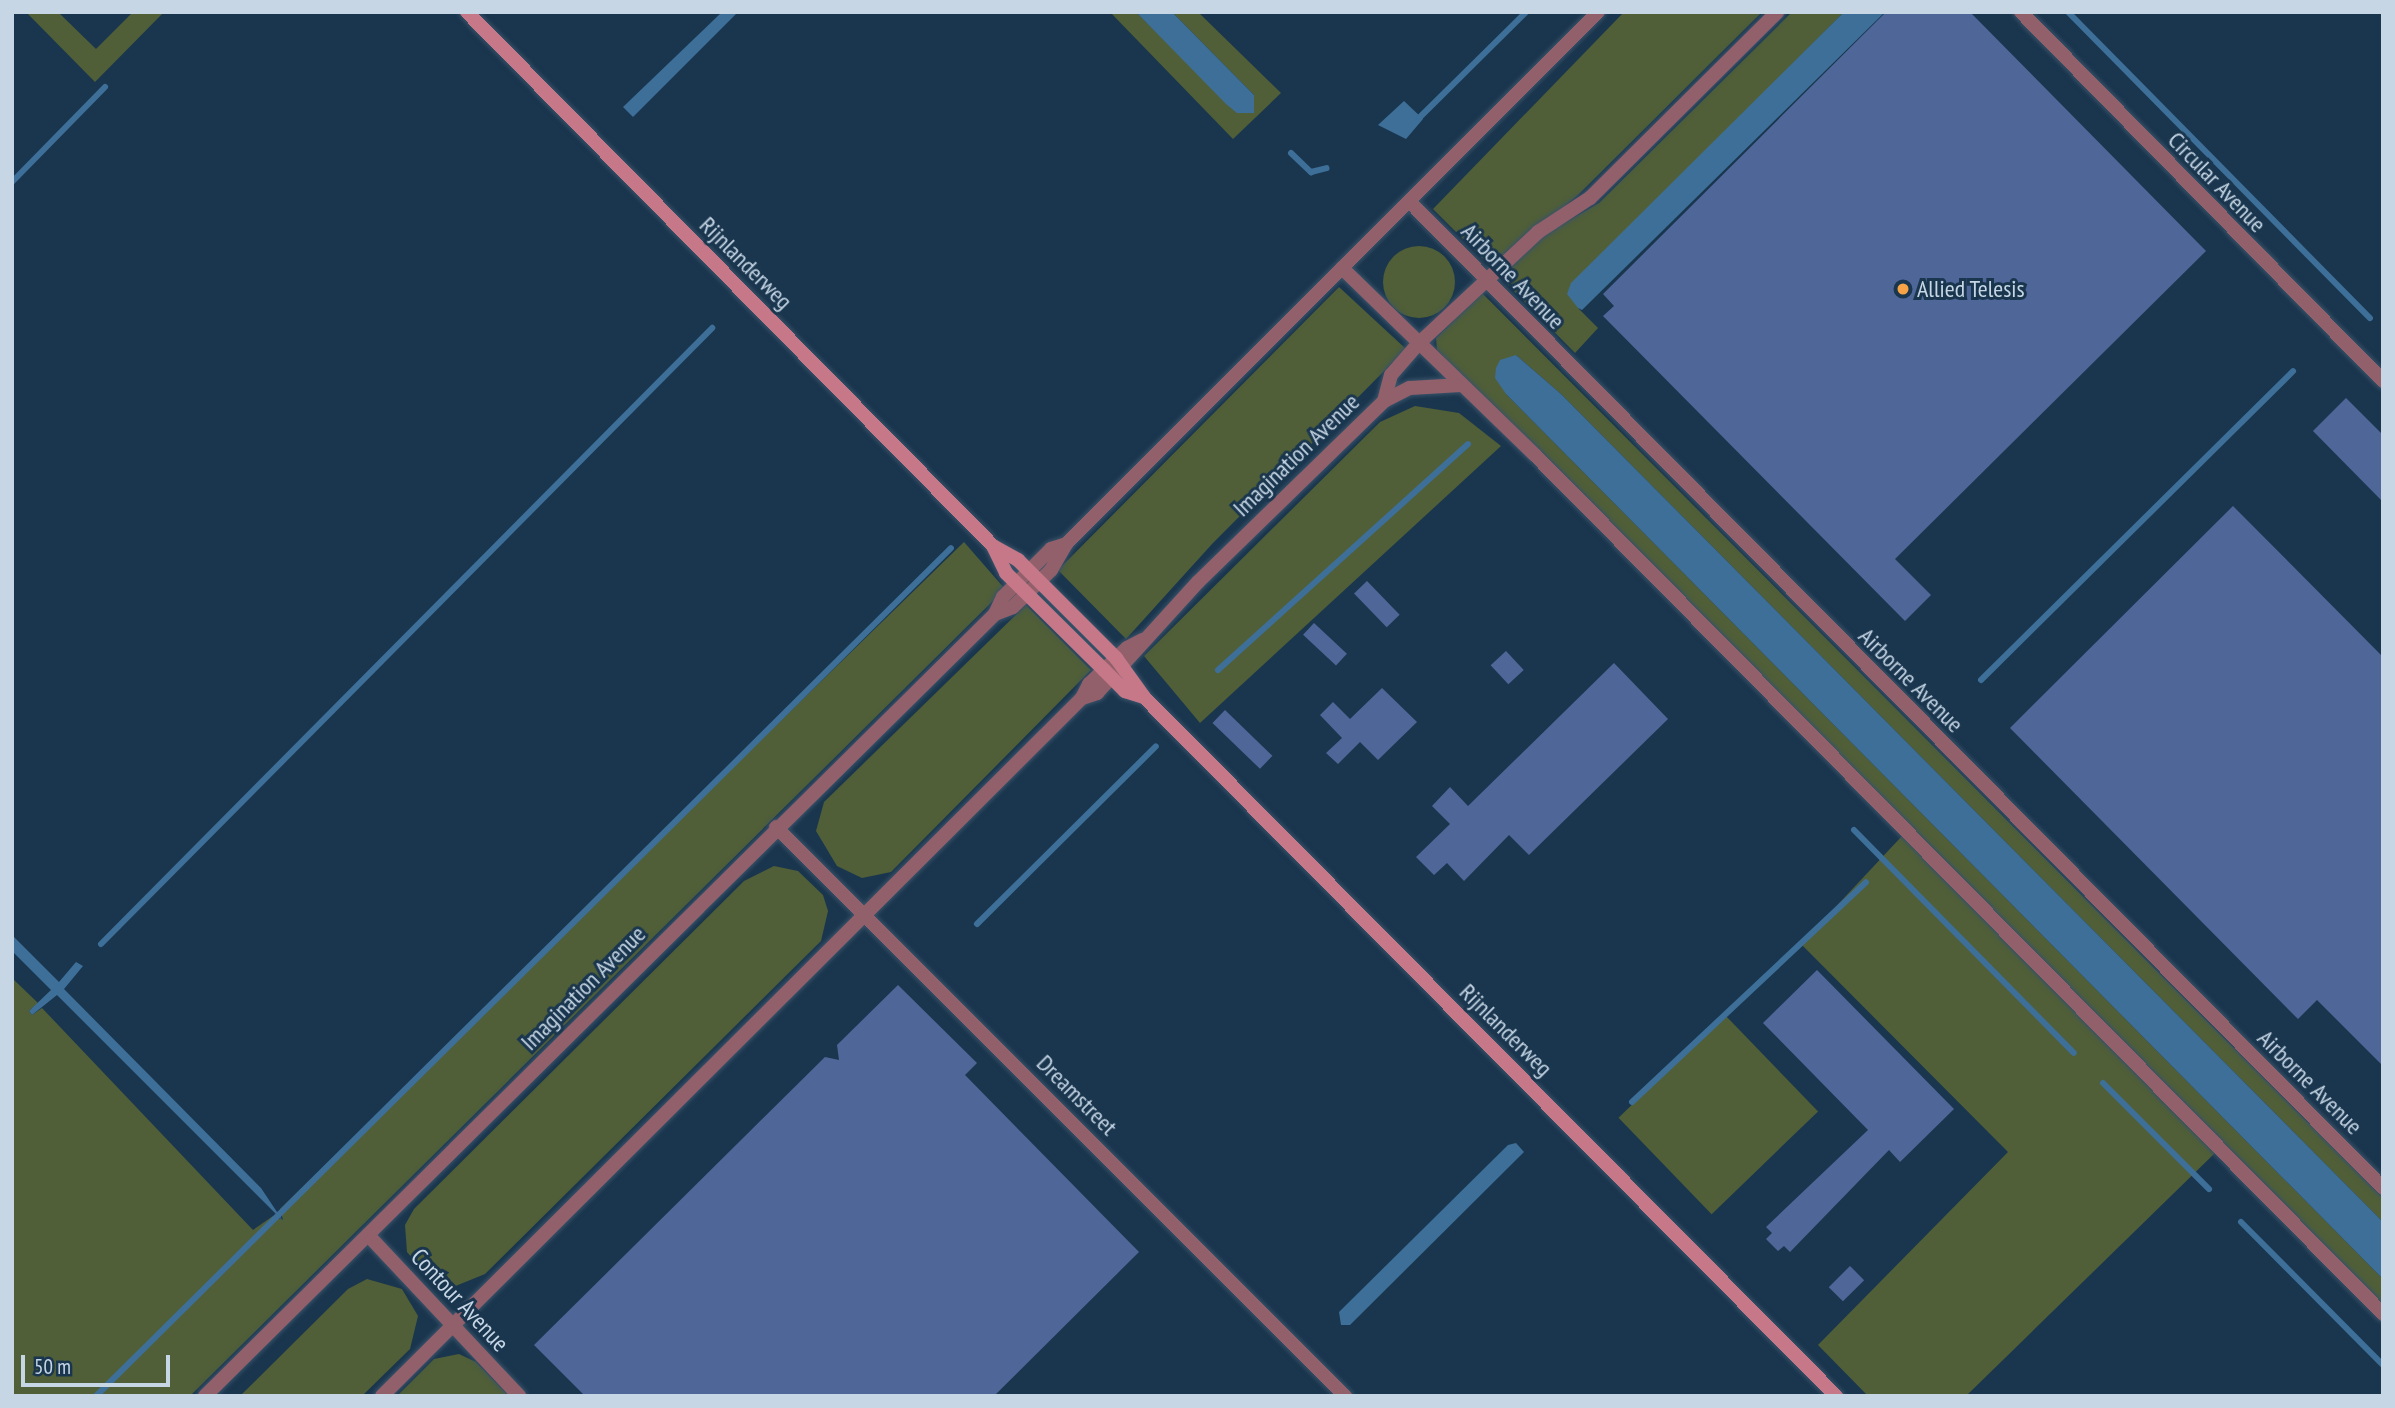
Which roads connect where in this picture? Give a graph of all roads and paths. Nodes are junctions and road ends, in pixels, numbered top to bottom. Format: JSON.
{"nodes":[{"id":1,"x":467,"y":12,"type":"edge"},
{"id":2,"x":1598,"y":12,"type":"edge"},
{"id":3,"x":1777,"y":12,"type":"edge"},
{"id":4,"x":2021,"y":12,"type":"edge"},
{"id":5,"x":1409,"y":201,"type":"junction"},
{"id":6,"x":1342,"y":268,"type":"junction"},
{"id":7,"x":1485,"y":279,"type":"junction"},
{"id":8,"x":1417,"y":345,"type":"junction"},
{"id":9,"x":2383,"y":381,"type":"edge"},
{"id":10,"x":1461,"y":385,"type":"junction"},
{"id":11,"x":1384,"y":401,"type":"junction"},
{"id":12,"x":993,"y":546,"type":"junction"},
{"id":13,"x":1034,"y":576,"type":"junction"},
{"id":14,"x":1022,"y":588,"type":"junction"},
{"id":15,"x":1120,"y":662,"type":"junction"},
{"id":16,"x":1108,"y":674,"type":"junction"},
{"id":17,"x":1144,"y":697,"type":"junction"},
{"id":18,"x":776,"y":827,"type":"junction"},
{"id":19,"x":864,"y":915,"type":"junction"},
{"id":20,"x":2383,"y":1188,"type":"edge"},
{"id":21,"x":368,"y":1235,"type":"junction"},
{"id":22,"x":2383,"y":1314,"type":"edge"},
{"id":23,"x":455,"y":1323,"type":"junction"},
{"id":24,"x":205,"y":1396,"type":"edge"},
{"id":25,"x":382,"y":1396,"type":"edge"},
{"id":26,"x":519,"y":1396,"type":"edge"},
{"id":27,"x":1345,"y":1396,"type":"edge"},
{"id":28,"x":1836,"y":1396,"type":"edge"}],
"edges":[{"from":1,"to":12,"type":"street","name":"Rijnlanderweg"},
{"from":2,"to":5,"type":"street","name":"Imagination Avenue"},
{"from":3,"to":7,"type":"street","name":"Imagination Avenue"},
{"from":4,"to":9,"type":"street","name":"Circular Avenue"},
{"from":5,"to":6,"type":"street","name":"Imagination Avenue"},
{"from":5,"to":7,"type":"street","name":"Airborne Avenue"},
{"from":6,"to":8,"type":"street"},
{"from":6,"to":13,"type":"street","name":"Imagination Avenue"},
{"from":7,"to":8,"type":"street","name":"Imagination Avenue"},
{"from":7,"to":20,"type":"street","name":"Airborne Avenue"},
{"from":8,"to":10,"type":"street"},
{"from":8,"to":11,"type":"street","name":"Imagination Avenue"},
{"from":10,"to":11,"type":"street"},
{"from":10,"to":22,"type":"street"},
{"from":11,"to":15,"type":"street","name":"Imagination Avenue"},
{"from":12,"to":13,"type":"street","name":"Rijnlanderweg"},
{"from":12,"to":14,"type":"street","name":"Rijnlanderweg"},
{"from":13,"to":14,"type":"street","name":"Imagination Avenue"},
{"from":13,"to":15,"type":"street","name":"Rijnlanderweg"},
{"from":14,"to":16,"type":"street","name":"Rijnlanderweg"},
{"from":14,"to":18,"type":"street","name":"Imagination Avenue"},
{"from":15,"to":16,"type":"street","name":"Imagination Avenue"},
{"from":15,"to":17,"type":"street","name":"Rijnlanderweg"},
{"from":16,"to":17,"type":"street","name":"Rijnlanderweg"},
{"from":16,"to":19,"type":"street","name":"Imagination Avenue"},
{"from":17,"to":28,"type":"street","name":"Rijnlanderweg"},
{"from":18,"to":19,"type":"street","name":"Dreamstreet"},
{"from":18,"to":21,"type":"street","name":"Imagination Avenue"},
{"from":19,"to":23,"type":"street","name":"Imagination Avenue"},
{"from":19,"to":27,"type":"street","name":"Dreamstreet"},
{"from":21,"to":23,"type":"street","name":"Contour Avenue"},
{"from":21,"to":24,"type":"street","name":"Imagination Avenue"},
{"from":23,"to":25,"type":"street","name":"Imagination Avenue"},
{"from":23,"to":26,"type":"street","name":"Contour Avenue"}]}
